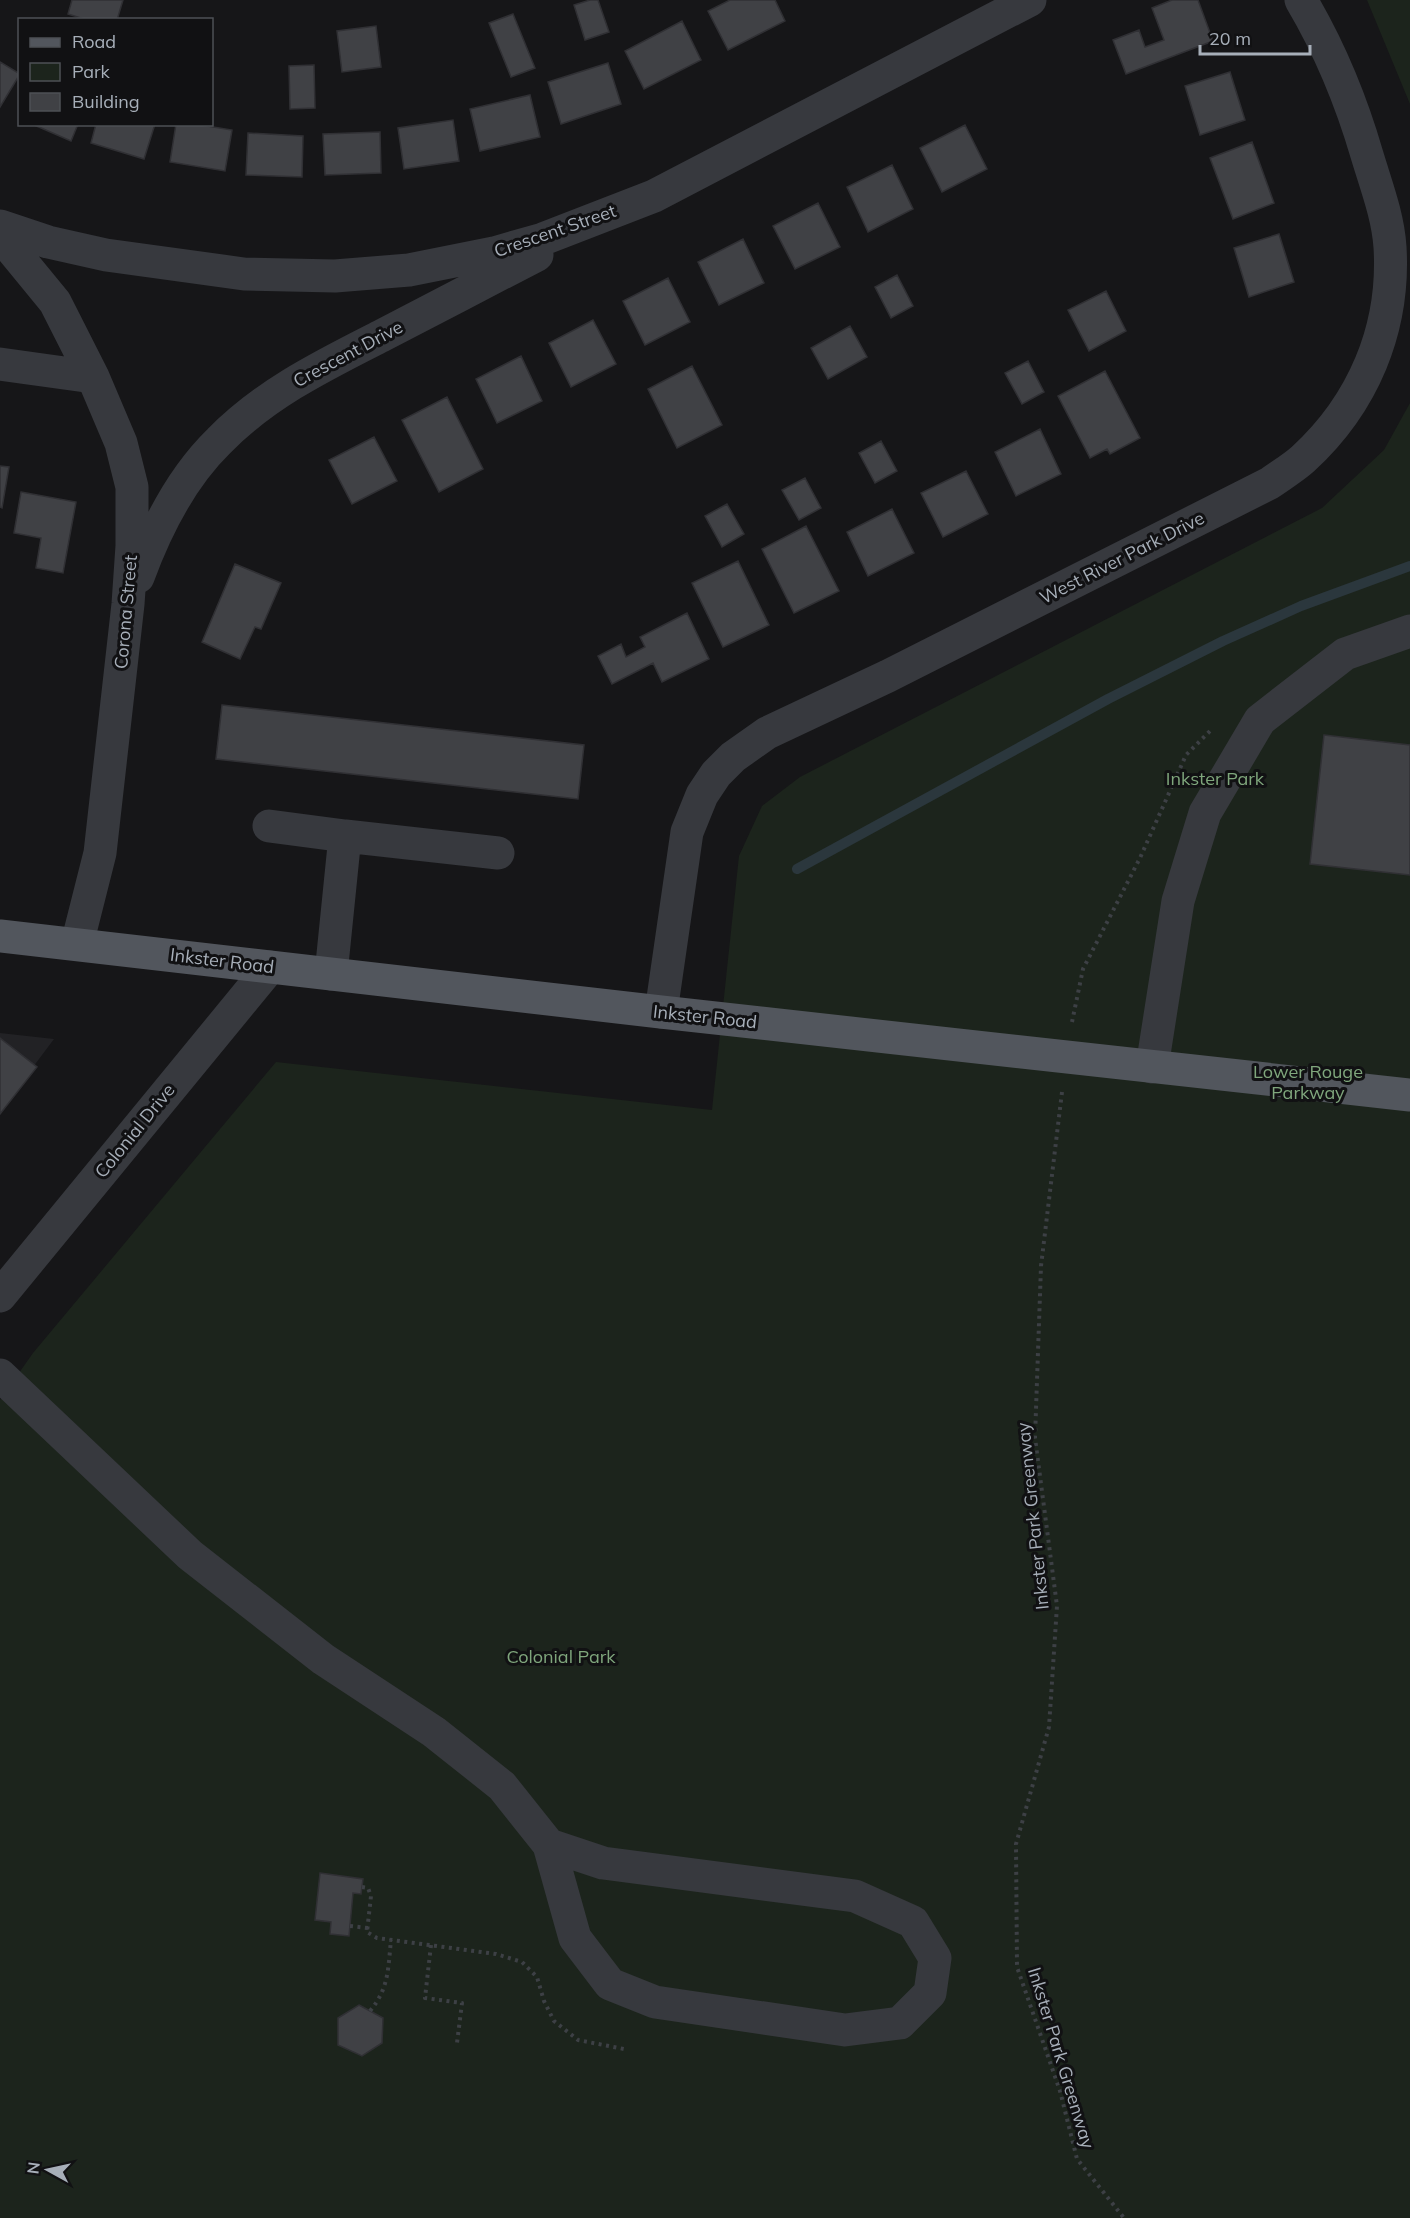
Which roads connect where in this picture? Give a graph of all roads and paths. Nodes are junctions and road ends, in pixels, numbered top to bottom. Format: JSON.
{"nodes":[{"id":1,"x":1030,"y":0,"type":"edge"},
{"id":2,"x":1301,"y":0,"type":"edge"},
{"id":3,"x":654,"y":196,"type":"junction"},
{"id":4,"x":0,"y":226,"type":"edge"},
{"id":5,"x":0,"y":235,"type":"edge"},
{"id":6,"x":0,"y":364,"type":"edge"},
{"id":7,"x":93,"y":377,"type":"junction"},
{"id":8,"x":128,"y":604,"type":"junction"},
{"id":9,"x":1410,"y":631,"type":"edge"},
{"id":10,"x":269,"y":826,"type":"dead end"},
{"id":11,"x":345,"y":836,"type":"junction"},
{"id":12,"x":498,"y":853,"type":"dead end"},
{"id":13,"x":0,"y":936,"type":"edge"},
{"id":14,"x":77,"y":944,"type":"junction"},
{"id":15,"x":270,"y":967,"type":"junction"},
{"id":16,"x":331,"y":974,"type":"junction"},
{"id":17,"x":661,"y":1012,"type":"junction"},
{"id":18,"x":1152,"y":1066,"type":"junction"},
{"id":19,"x":1410,"y":1095,"type":"edge"},
{"id":20,"x":1060,"y":1105,"type":"dead end"},
{"id":21,"x":0,"y":1296,"type":"edge"},
{"id":22,"x":0,"y":1376,"type":"edge"},
{"id":23,"x":549,"y":1845,"type":"junction"},
{"id":24,"x":362,"y":1887,"type":"dead end"},
{"id":25,"x":350,"y":1926,"type":"dead end"},
{"id":26,"x":368,"y":1928,"type":"junction"},
{"id":27,"x":391,"y":1940,"type":"junction"},
{"id":28,"x":431,"y":1945,"type":"junction"},
{"id":29,"x":370,"y":2011,"type":"dead end"},
{"id":30,"x":457,"y":2043,"type":"dead end"},
{"id":31,"x":624,"y":2049,"type":"dead end"},
{"id":32,"x":1124,"y":2218,"type":"edge"}],
"edges":[{"from":1,"to":3,"type":"street","name":"Crescent Street"},
{"from":2,"to":17,"type":"street","name":"West River Park Drive"},
{"from":3,"to":4,"type":"street","name":"Crescent Street"},
{"from":3,"to":8,"type":"street","name":"Crescent Drive"},
{"from":5,"to":7,"type":"street","name":"Corona Street"},
{"from":6,"to":7,"type":"street"},
{"from":7,"to":8,"type":"street","name":"Corona Street"},
{"from":8,"to":14,"type":"street","name":"Corona Street"},
{"from":9,"to":18,"type":"street"},
{"from":10,"to":11,"type":"street"},
{"from":11,"to":12,"type":"street"},
{"from":11,"to":16,"type":"street"},
{"from":13,"to":14,"type":"main road","name":"Inkster Road"},
{"from":14,"to":15,"type":"main road","name":"Inkster Road"},
{"from":15,"to":16,"type":"main road","name":"Inkster Road"},
{"from":15,"to":21,"type":"street","name":"Colonial Drive"},
{"from":16,"to":17,"type":"main road","name":"Inkster Road"},
{"from":17,"to":18,"type":"main road","name":"Inkster Road"},
{"from":18,"to":19,"type":"main road","name":"Inkster Road"},
{"from":20,"to":32,"type":"path","name":"Inkster Park Greenway"},
{"from":22,"to":23,"type":"street"},
{"from":23,"to":23,"type":"street"},
{"from":24,"to":26,"type":"path"},
{"from":25,"to":26,"type":"path"},
{"from":26,"to":27,"type":"path"},
{"from":27,"to":28,"type":"path"},
{"from":27,"to":29,"type":"path"},
{"from":28,"to":30,"type":"path"},
{"from":28,"to":31,"type":"path"}]}
